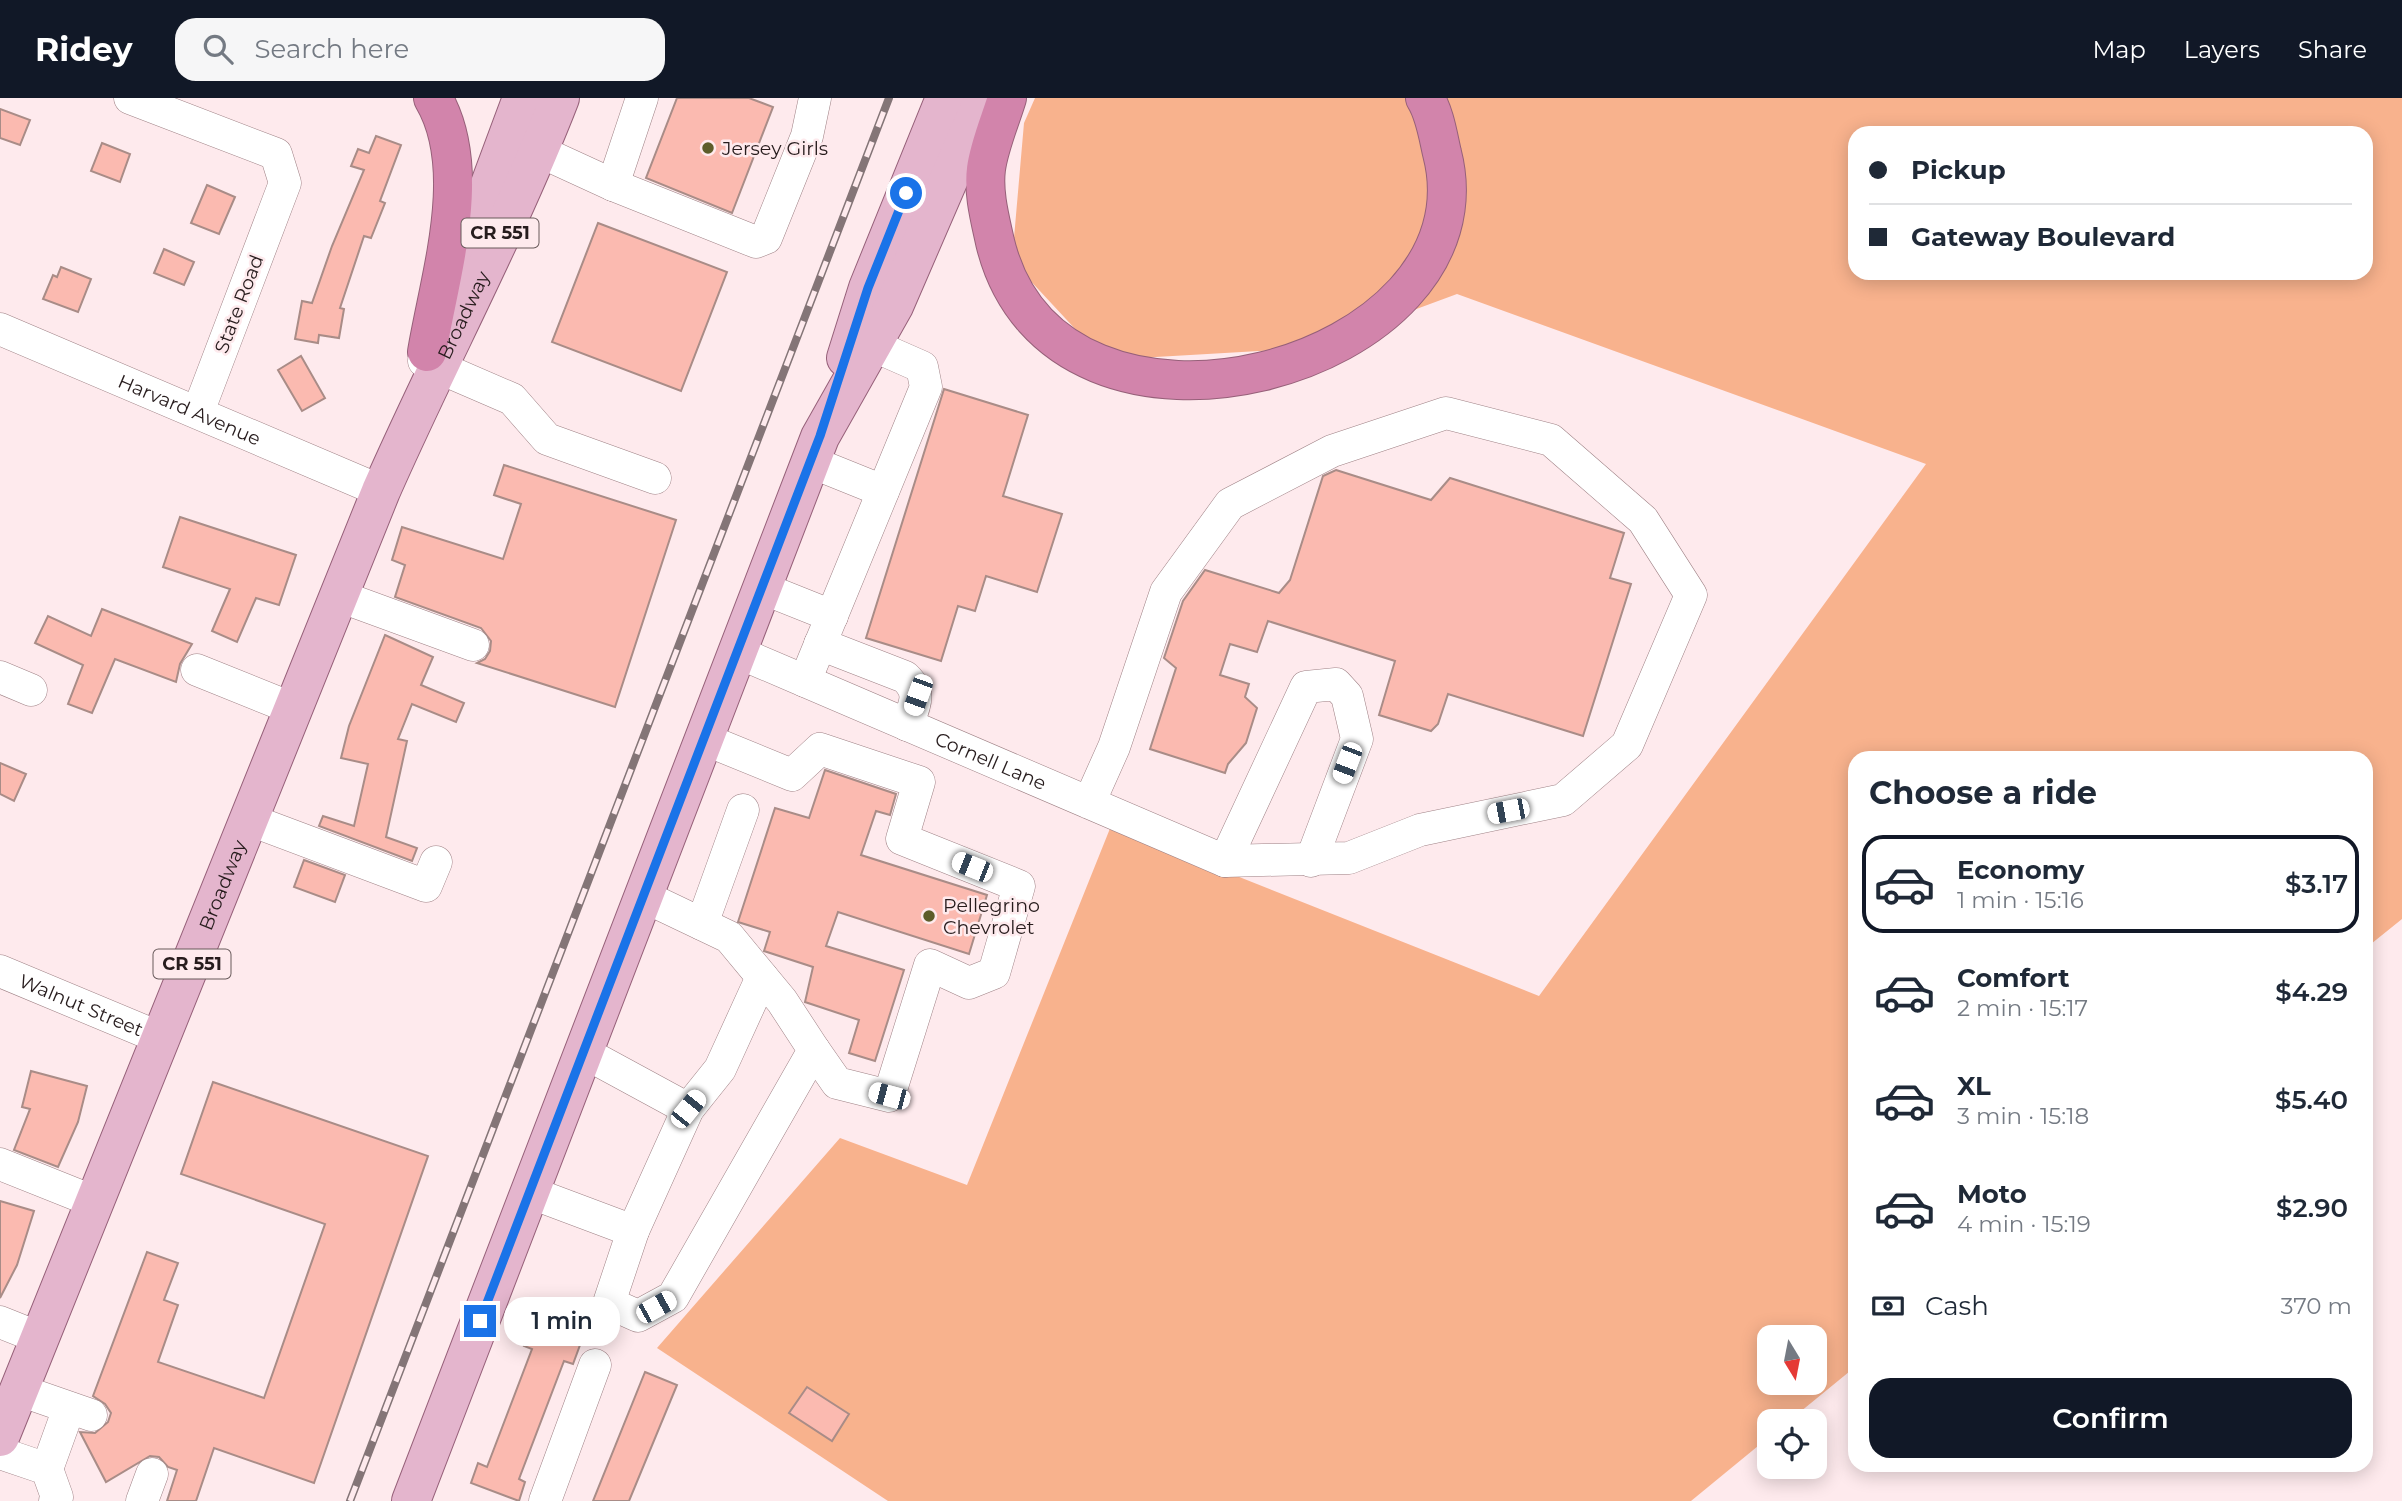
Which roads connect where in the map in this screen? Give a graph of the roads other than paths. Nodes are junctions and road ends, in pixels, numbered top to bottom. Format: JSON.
{"nodes":[{"id":1,"x":130,"y":98,"type":"edge"},
{"id":2,"x":433,"y":98,"type":"edge"},
{"id":3,"x":522,"y":98,"type":"edge"},
{"id":4,"x":560,"y":98,"type":"edge"},
{"id":5,"x":642,"y":98,"type":"edge"},
{"id":6,"x":815,"y":98,"type":"edge"},
{"id":7,"x":945,"y":98,"type":"edge"},
{"id":8,"x":984,"y":98,"type":"edge"},
{"id":9,"x":1007,"y":98,"type":"edge"},
{"id":10,"x":1425,"y":98,"type":"edge"},
{"id":11,"x":539,"y":152,"type":"junction"},
{"id":12,"x":613,"y":185,"type":"junction"},
{"id":13,"x":0,"y":329,"type":"edge"},
{"id":14,"x":872,"y":345,"type":"junction"},
{"id":15,"x":429,"y":360,"type":"junction"},
{"id":16,"x":198,"y":412,"type":"junction"},
{"id":17,"x":816,"y":449,"type":"junction"},
{"id":18,"x":654,"y":478,"type":"dead end"},
{"id":19,"x":382,"y":491,"type":"junction"},
{"id":20,"x":883,"y":491,"type":"junction"},
{"id":21,"x":762,"y":588,"type":"junction"},
{"id":22,"x":340,"y":596,"type":"junction"},
{"id":23,"x":832,"y":616,"type":"junction"},
{"id":24,"x":820,"y":644,"type":"junction"},
{"id":25,"x":474,"y":645,"type":"dead end"},
{"id":26,"x":737,"y":652,"type":"junction"},
{"id":27,"x":197,"y":670,"type":"dead end"},
{"id":28,"x":0,"y":677,"type":"edge"},
{"id":29,"x":805,"y":681,"type":"junction"},
{"id":30,"x":31,"y":690,"type":"dead end"},
{"id":31,"x":294,"y":709,"type":"junction"},
{"id":32,"x":907,"y":725,"type":"junction"},
{"id":33,"x":704,"y":739,"type":"junction"},
{"id":34,"x":1089,"y":803,"type":"junction"},
{"id":35,"x":743,"y":810,"type":"dead end"},
{"id":36,"x":250,"y":820,"type":"junction"},
{"id":37,"x":1311,"y":861,"type":"junction"},
{"id":38,"x":436,"y":862,"type":"dead end"},
{"id":39,"x":1224,"y":862,"type":"junction"},
{"id":40,"x":643,"y":896,"type":"junction"},
{"id":41,"x":702,"y":924,"type":"junction"},
{"id":42,"x":0,"y":971,"type":"edge"},
{"id":43,"x":762,"y":977,"type":"junction"},
{"id":44,"x":163,"y":1038,"type":"junction"},
{"id":45,"x":814,"y":1050,"type":"junction"},
{"id":46,"x":583,"y":1052,"type":"junction"},
{"id":47,"x":688,"y":1109,"type":"junction"},
{"id":48,"x":0,"y":1164,"type":"edge"},
{"id":49,"x":529,"y":1192,"type":"junction"},
{"id":50,"x":95,"y":1202,"type":"junction"},
{"id":51,"x":633,"y":1231,"type":"junction"},
{"id":52,"x":0,"y":1322,"type":"edge"},
{"id":53,"x":40,"y":1338,"type":"junction"},
{"id":54,"x":595,"y":1365,"type":"dead end"},
{"id":55,"x":19,"y":1390,"type":"junction"},
{"id":56,"x":0,"y":1437,"type":"edge"},
{"id":57,"x":0,"y":1452,"type":"edge"},
{"id":58,"x":47,"y":1469,"type":"junction"},
{"id":59,"x":55,"y":1501,"type":"edge"},
{"id":60,"x":411,"y":1501,"type":"edge"},
{"id":61,"x":545,"y":1501,"type":"edge"}],
"edges":[{"from":1,"to":16,"type":"street","name":"State Road"},
{"from":2,"to":15,"type":"highway"},
{"from":3,"to":15,"type":"main road","name":"Broadway","number":"CR 551"},
{"from":4,"to":11,"type":"main road","name":"Broadway","number":"CR 551"},
{"from":5,"to":12,"type":"street"},
{"from":6,"to":12,"type":"street"},
{"from":7,"to":17,"type":"main road"},
{"from":8,"to":14,"type":"main road"},
{"from":9,"to":10,"type":"highway"},
{"from":11,"to":12,"type":"street"},
{"from":11,"to":15,"type":"main road","name":"Broadway","number":"CR 551"},
{"from":13,"to":16,"type":"street","name":"Harvard Avenue"},
{"from":14,"to":17,"type":"main road"},
{"from":14,"to":20,"type":"street"},
{"from":15,"to":18,"type":"street"},
{"from":15,"to":19,"type":"main road","name":"Broadway","number":"CR 551"},
{"from":16,"to":19,"type":"street","name":"Harvard Avenue"},
{"from":17,"to":20,"type":"street"},
{"from":17,"to":21,"type":"main road"},
{"from":19,"to":22,"type":"main road","name":"Broadway","number":"CR 551"},
{"from":20,"to":23,"type":"street"},
{"from":21,"to":23,"type":"street"},
{"from":21,"to":26,"type":"main road"},
{"from":22,"to":25,"type":"street"},
{"from":22,"to":31,"type":"main road","name":"Broadway","number":"CR 551"},
{"from":23,"to":24,"type":"street"},
{"from":24,"to":29,"type":"street"},
{"from":24,"to":32,"type":"street"},
{"from":26,"to":29,"type":"street","name":"Cornell Lane"},
{"from":26,"to":33,"type":"main road"},
{"from":27,"to":31,"type":"street"},
{"from":28,"to":30,"type":"street"},
{"from":29,"to":32,"type":"street","name":"Cornell Lane"},
{"from":31,"to":36,"type":"main road","name":"Broadway","number":"CR 551"},
{"from":32,"to":34,"type":"street","name":"Cornell Lane"},
{"from":33,"to":40,"type":"main road"},
{"from":33,"to":45,"type":"street"},
{"from":34,"to":37,"type":"street"},
{"from":34,"to":39,"type":"street","name":"Cornell Lane"},
{"from":35,"to":41,"type":"street"},
{"from":36,"to":38,"type":"street"},
{"from":36,"to":44,"type":"main road","name":"Broadway","number":"CR 551"},
{"from":37,"to":39,"type":"street"},
{"from":37,"to":39,"type":"street"},
{"from":40,"to":41,"type":"street"},
{"from":40,"to":46,"type":"main road"},
{"from":41,"to":43,"type":"street"},
{"from":42,"to":44,"type":"street","name":"Walnut Street"},
{"from":43,"to":45,"type":"street"},
{"from":43,"to":47,"type":"street"},
{"from":44,"to":50,"type":"main road","name":"Broadway","number":"CR 551"},
{"from":45,"to":51,"type":"street"},
{"from":46,"to":47,"type":"street"},
{"from":46,"to":49,"type":"main road"},
{"from":47,"to":51,"type":"street"},
{"from":48,"to":50,"type":"street"},
{"from":49,"to":51,"type":"street"},
{"from":49,"to":60,"type":"main road"},
{"from":50,"to":53,"type":"main road","name":"Broadway","number":"CR 551"},
{"from":52,"to":53,"type":"street"},
{"from":53,"to":55,"type":"main road","name":"Broadway","number":"CR 551"},
{"from":54,"to":61,"type":"street"},
{"from":55,"to":56,"type":"main road","name":"Broadway","number":"CR 551"},
{"from":55,"to":58,"type":"street"},
{"from":57,"to":58,"type":"street"},
{"from":58,"to":59,"type":"street"}]}
